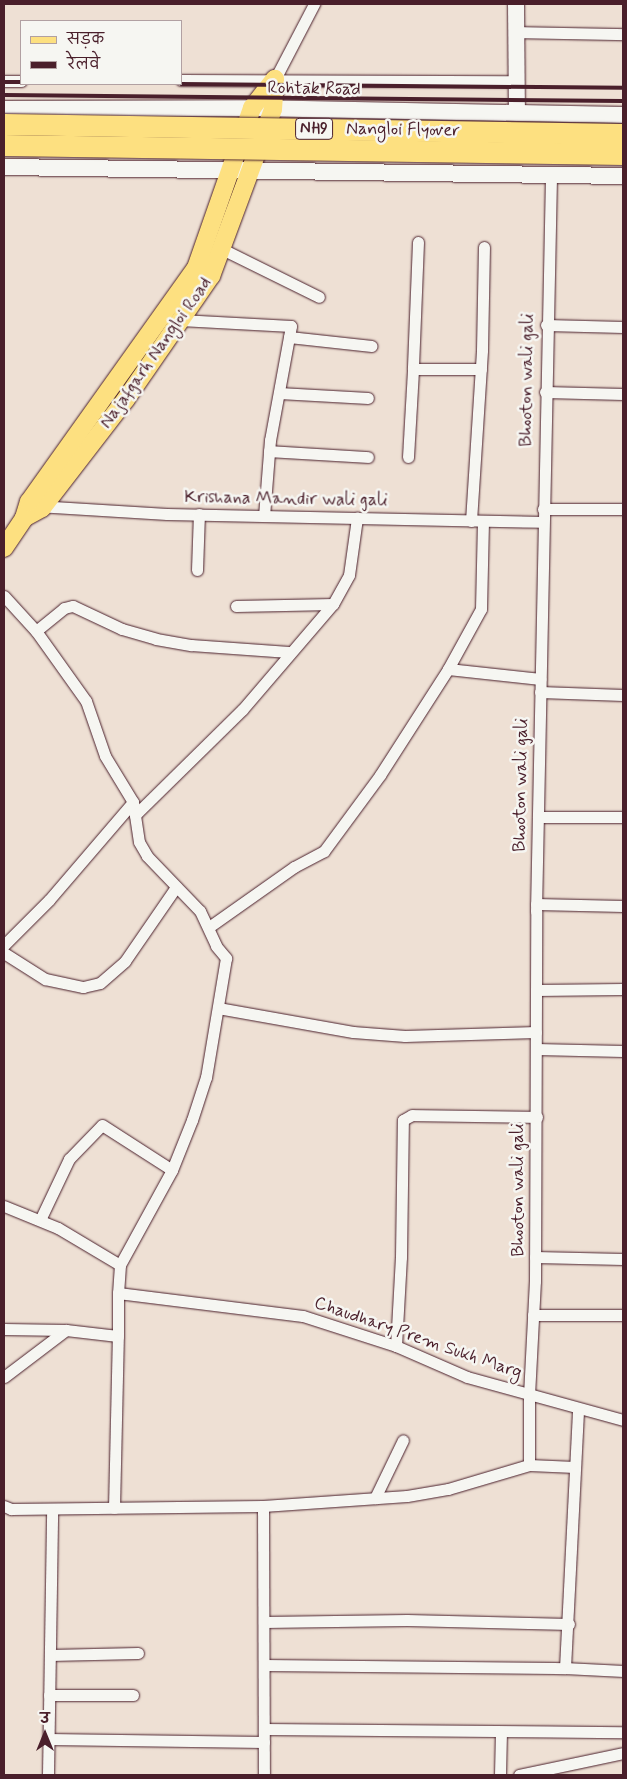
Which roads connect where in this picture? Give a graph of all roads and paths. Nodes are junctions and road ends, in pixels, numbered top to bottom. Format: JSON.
{"nodes":[{"id":1,"x":314,"y":4,"type":"edge"},
{"id":2,"x":516,"y":4,"type":"edge"},
{"id":3,"x":517,"y":32,"type":"junction"},
{"id":4,"x":623,"y":34,"type":"edge"},
{"id":5,"x":275,"y":79,"type":"junction"},
{"id":6,"x":182,"y":80,"type":"edge"},
{"id":7,"x":4,"y":81,"type":"edge"},
{"id":8,"x":20,"y":81,"type":"edge"},
{"id":9,"x":517,"y":82,"type":"junction"},
{"id":10,"x":252,"y":108,"type":"junction"},
{"id":11,"x":4,"y":109,"type":"edge"},
{"id":12,"x":273,"y":109,"type":"junction"},
{"id":13,"x":517,"y":113,"type":"junction"},
{"id":14,"x":623,"y":115,"type":"edge"},
{"id":15,"x":4,"y":124,"type":"edge"},
{"id":16,"x":623,"y":134,"type":"edge"},
{"id":17,"x":4,"y":145,"type":"edge"},
{"id":18,"x":623,"y":154,"type":"edge"},
{"id":19,"x":4,"y":167,"type":"edge"},
{"id":20,"x":230,"y":171,"type":"junction"},
{"id":21,"x":252,"y":171,"type":"junction"},
{"id":22,"x":551,"y":175,"type":"junction"},
{"id":23,"x":623,"y":176,"type":"edge"},
{"id":24,"x":418,"y":242,"type":"dead end"},
{"id":25,"x":484,"y":247,"type":"dead end"},
{"id":26,"x":222,"y":249,"type":"junction"},
{"id":27,"x":319,"y":297,"type":"dead end"},
{"id":28,"x":180,"y":320,"type":"junction"},
{"id":29,"x":546,"y":325,"type":"junction"},
{"id":30,"x":623,"y":327,"type":"edge"},
{"id":31,"x":290,"y":337,"type":"junction"},
{"id":32,"x":372,"y":346,"type":"dead end"},
{"id":33,"x":412,"y":370,"type":"junction"},
{"id":34,"x":481,"y":370,"type":"junction"},
{"id":35,"x":545,"y":392,"type":"junction"},
{"id":36,"x":279,"y":393,"type":"junction"},
{"id":37,"x":623,"y":394,"type":"edge"},
{"id":38,"x":368,"y":398,"type":"dead end"},
{"id":39,"x":269,"y":451,"type":"junction"},
{"id":40,"x":368,"y":457,"type":"dead end"},
{"id":41,"x":408,"y":457,"type":"dead end"},
{"id":42,"x":32,"y":509,"type":"junction"},
{"id":43,"x":543,"y":509,"type":"junction"},
{"id":44,"x":623,"y":509,"type":"edge"},
{"id":45,"x":199,"y":514,"type":"junction"},
{"id":46,"x":264,"y":516,"type":"junction"},
{"id":47,"x":357,"y":518,"type":"junction"},
{"id":48,"x":477,"y":521,"type":"junction"},
{"id":49,"x":543,"y":522,"type":"junction"},
{"id":50,"x":4,"y":548,"type":"edge"},
{"id":51,"x":197,"y":570,"type":"dead end"},
{"id":52,"x":4,"y":596,"type":"edge"},
{"id":53,"x":333,"y":604,"type":"junction"},
{"id":54,"x":236,"y":606,"type":"dead end"},
{"id":55,"x":36,"y":631,"type":"junction"},
{"id":56,"x":289,"y":652,"type":"junction"},
{"id":57,"x":448,"y":669,"type":"junction"},
{"id":58,"x":540,"y":678,"type":"junction"},
{"id":59,"x":540,"y":692,"type":"junction"},
{"id":60,"x":623,"y":695,"type":"edge"},
{"id":61,"x":133,"y":802,"type":"junction"},
{"id":62,"x":135,"y":815,"type":"junction"},
{"id":63,"x":538,"y":816,"type":"junction"},
{"id":64,"x":623,"y":817,"type":"edge"},
{"id":65,"x":176,"y":887,"type":"junction"},
{"id":66,"x":536,"y":904,"type":"junction"},
{"id":67,"x":623,"y":906,"type":"edge"},
{"id":68,"x":209,"y":927,"type":"junction"},
{"id":69,"x":4,"y":945,"type":"edge"},
{"id":70,"x":4,"y":953,"type":"edge"},
{"id":71,"x":623,"y":989,"type":"edge"},
{"id":72,"x":536,"y":990,"type":"junction"},
{"id":73,"x":218,"y":1008,"type":"junction"},
{"id":74,"x":536,"y":1032,"type":"junction"},
{"id":75,"x":536,"y":1049,"type":"junction"},
{"id":76,"x":623,"y":1051,"type":"edge"},
{"id":77,"x":537,"y":1116,"type":"junction"},
{"id":78,"x":172,"y":1170,"type":"junction"},
{"id":79,"x":4,"y":1206,"type":"edge"},
{"id":80,"x":40,"y":1220,"type":"junction"},
{"id":81,"x":535,"y":1257,"type":"junction"},
{"id":82,"x":623,"y":1259,"type":"edge"},
{"id":83,"x":120,"y":1265,"type":"junction"},
{"id":84,"x":118,"y":1293,"type":"junction"},
{"id":85,"x":533,"y":1315,"type":"junction"},
{"id":86,"x":623,"y":1315,"type":"edge"},
{"id":87,"x":4,"y":1329,"type":"edge"},
{"id":88,"x":66,"y":1330,"type":"junction"},
{"id":89,"x":118,"y":1336,"type":"junction"},
{"id":90,"x":396,"y":1346,"type":"junction"},
{"id":91,"x":4,"y":1377,"type":"edge"},
{"id":92,"x":529,"y":1395,"type":"junction"},
{"id":93,"x":578,"y":1409,"type":"junction"},
{"id":94,"x":623,"y":1420,"type":"edge"},
{"id":95,"x":403,"y":1440,"type":"dead end"},
{"id":96,"x":529,"y":1464,"type":"junction"},
{"id":97,"x":576,"y":1467,"type":"junction"},
{"id":98,"x":375,"y":1498,"type":"junction"},
{"id":99,"x":4,"y":1506,"type":"edge"},
{"id":100,"x":263,"y":1506,"type":"junction"},
{"id":101,"x":114,"y":1508,"type":"junction"},
{"id":102,"x":52,"y":1509,"type":"junction"},
{"id":103,"x":264,"y":1622,"type":"junction"},
{"id":104,"x":569,"y":1624,"type":"junction"},
{"id":105,"x":138,"y":1653,"type":"dead end"},
{"id":106,"x":50,"y":1655,"type":"junction"},
{"id":107,"x":264,"y":1665,"type":"junction"},
{"id":108,"x":565,"y":1668,"type":"junction"},
{"id":109,"x":623,"y":1671,"type":"edge"},
{"id":110,"x":49,"y":1695,"type":"junction"},
{"id":111,"x":133,"y":1695,"type":"dead end"},
{"id":112,"x":264,"y":1729,"type":"junction"},
{"id":113,"x":502,"y":1732,"type":"junction"},
{"id":114,"x":623,"y":1732,"type":"edge"},
{"id":115,"x":48,"y":1739,"type":"junction"},
{"id":116,"x":264,"y":1742,"type":"junction"},
{"id":117,"x":623,"y":1753,"type":"edge"},
{"id":118,"x":48,"y":1775,"type":"edge"},
{"id":119,"x":264,"y":1775,"type":"edge"},
{"id":120,"x":500,"y":1775,"type":"edge"},
{"id":121,"x":519,"y":1775,"type":"edge"}],
"edges":[{"from":1,"to":5,"type":"street"},
{"from":2,"to":3,"type":"street"},
{"from":3,"to":4,"type":"street"},
{"from":3,"to":9,"type":"street"},
{"from":5,"to":6,"type":"street"},
{"from":5,"to":9,"type":"street"},
{"from":5,"to":10,"type":"main road"},
{"from":5,"to":12,"type":"main road","name":"Najafgarh Nangloi Road"},
{"from":7,"to":8,"type":"street"},
{"from":9,"to":13,"type":"street"},
{"from":10,"to":11,"type":"street","name":"Rohtak Road"},
{"from":10,"to":12,"type":"street","name":"Rohtak Road"},
{"from":10,"to":20,"type":"main road"},
{"from":12,"to":13,"type":"street","name":"Rohtak Road"},
{"from":12,"to":21,"type":"main road","name":"Najafgarh Nangloi Road"},
{"from":13,"to":14,"type":"street","name":"Rohtak Road"},
{"from":15,"to":16,"type":"highway","name":"Nangloi Flyover","number":"NH9","bridge":true},
{"from":17,"to":18,"type":"highway","name":"Nangloi Flyover","number":"NH9","bridge":true},
{"from":19,"to":20,"type":"street"},
{"from":20,"to":21,"type":"street"},
{"from":20,"to":42,"type":"main road"},
{"from":21,"to":22,"type":"street"},
{"from":21,"to":26,"type":"main road","name":"Najafgarh Nangloi Road"},
{"from":22,"to":23,"type":"street"},
{"from":22,"to":29,"type":"street","name":"Bhooton wali gali"},
{"from":24,"to":33,"type":"street"},
{"from":25,"to":34,"type":"street"},
{"from":26,"to":27,"type":"street"},
{"from":26,"to":28,"type":"main road","name":"Najafgarh Nangloi Road"},
{"from":28,"to":31,"type":"street"},
{"from":28,"to":42,"type":"main road","name":"Najafgarh Nangloi Road"},
{"from":29,"to":30,"type":"street"},
{"from":29,"to":35,"type":"street","name":"Bhooton wali gali"},
{"from":31,"to":32,"type":"street"},
{"from":31,"to":36,"type":"street"},
{"from":33,"to":34,"type":"street"},
{"from":33,"to":41,"type":"street"},
{"from":34,"to":48,"type":"street"},
{"from":35,"to":37,"type":"street"},
{"from":35,"to":43,"type":"street","name":"Bhooton wali gali"},
{"from":36,"to":38,"type":"street"},
{"from":36,"to":39,"type":"street"},
{"from":39,"to":40,"type":"street"},
{"from":39,"to":46,"type":"street"},
{"from":42,"to":45,"type":"street","name":"Krishana Mandir wali gali"},
{"from":42,"to":50,"type":"main road"},
{"from":43,"to":44,"type":"street"},
{"from":43,"to":49,"type":"street","name":"Bhooton wali gali"},
{"from":45,"to":46,"type":"street","name":"Krishana Mandir wali gali"},
{"from":45,"to":51,"type":"street"},
{"from":46,"to":47,"type":"street","name":"Krishana Mandir wali gali"},
{"from":47,"to":48,"type":"street","name":"Krishana Mandir wali gali"},
{"from":47,"to":53,"type":"street"},
{"from":48,"to":49,"type":"street","name":"Krishana Mandir wali gali"},
{"from":48,"to":57,"type":"street"},
{"from":49,"to":58,"type":"street","name":"Bhooton wali gali"},
{"from":52,"to":55,"type":"street"},
{"from":53,"to":54,"type":"street"},
{"from":53,"to":56,"type":"street"},
{"from":55,"to":56,"type":"street"},
{"from":55,"to":61,"type":"street"},
{"from":56,"to":62,"type":"street"},
{"from":57,"to":58,"type":"street"},
{"from":57,"to":68,"type":"street"},
{"from":58,"to":59,"type":"street","name":"Bhooton wali gali"},
{"from":59,"to":60,"type":"street"},
{"from":59,"to":63,"type":"street","name":"Bhooton wali gali"},
{"from":61,"to":62,"type":"street"},
{"from":61,"to":69,"type":"street"},
{"from":62,"to":65,"type":"street"},
{"from":63,"to":64,"type":"street"},
{"from":63,"to":66,"type":"street","name":"Bhooton wali gali"},
{"from":65,"to":68,"type":"street"},
{"from":65,"to":70,"type":"street"},
{"from":66,"to":67,"type":"street"},
{"from":66,"to":72,"type":"street","name":"Bhooton wali gali"},
{"from":68,"to":73,"type":"street"},
{"from":71,"to":72,"type":"street"},
{"from":72,"to":74,"type":"street","name":"Bhooton wali gali"},
{"from":73,"to":74,"type":"street"},
{"from":73,"to":78,"type":"street"},
{"from":74,"to":75,"type":"street","name":"Bhooton wali gali"},
{"from":75,"to":76,"type":"street"},
{"from":75,"to":77,"type":"street","name":"Bhooton wali gali"},
{"from":77,"to":81,"type":"street","name":"Bhooton wali gali"},
{"from":77,"to":90,"type":"street"},
{"from":78,"to":80,"type":"street"},
{"from":78,"to":83,"type":"street"},
{"from":79,"to":80,"type":"street"},
{"from":80,"to":83,"type":"street"},
{"from":81,"to":82,"type":"street"},
{"from":81,"to":85,"type":"street","name":"Bhooton wali gali"},
{"from":83,"to":84,"type":"street"},
{"from":84,"to":89,"type":"street"},
{"from":84,"to":90,"type":"street","name":"Chaudhary Prem Sukh Marg"},
{"from":85,"to":86,"type":"street"},
{"from":85,"to":92,"type":"street","name":"Bhooton wali gali"},
{"from":87,"to":88,"type":"street"},
{"from":88,"to":89,"type":"street"},
{"from":88,"to":91,"type":"street"},
{"from":89,"to":101,"type":"street"},
{"from":90,"to":92,"type":"street","name":"Chaudhary Prem Sukh Marg"},
{"from":92,"to":93,"type":"street","name":"Chaudhary Prem Sukh Marg"},
{"from":92,"to":96,"type":"street","name":"Bhooton wali gali"},
{"from":93,"to":94,"type":"street","name":"Chaudhary Prem Sukh Marg"},
{"from":93,"to":97,"type":"street"},
{"from":95,"to":98,"type":"street"},
{"from":96,"to":97,"type":"street"},
{"from":96,"to":98,"type":"street"},
{"from":97,"to":104,"type":"street"},
{"from":98,"to":100,"type":"street"},
{"from":99,"to":102,"type":"street"},
{"from":100,"to":101,"type":"street"},
{"from":100,"to":103,"type":"street"},
{"from":101,"to":102,"type":"street"},
{"from":102,"to":106,"type":"street"},
{"from":103,"to":104,"type":"street"},
{"from":103,"to":107,"type":"street"},
{"from":104,"to":108,"type":"street"},
{"from":105,"to":106,"type":"street"},
{"from":106,"to":110,"type":"street"},
{"from":107,"to":108,"type":"street"},
{"from":107,"to":112,"type":"street"},
{"from":108,"to":109,"type":"street"},
{"from":110,"to":111,"type":"street"},
{"from":110,"to":115,"type":"street"},
{"from":112,"to":113,"type":"street"},
{"from":112,"to":116,"type":"street"},
{"from":113,"to":114,"type":"street"},
{"from":113,"to":120,"type":"street"},
{"from":115,"to":116,"type":"street"},
{"from":115,"to":118,"type":"street"},
{"from":116,"to":119,"type":"street"},
{"from":117,"to":121,"type":"street"}]}
